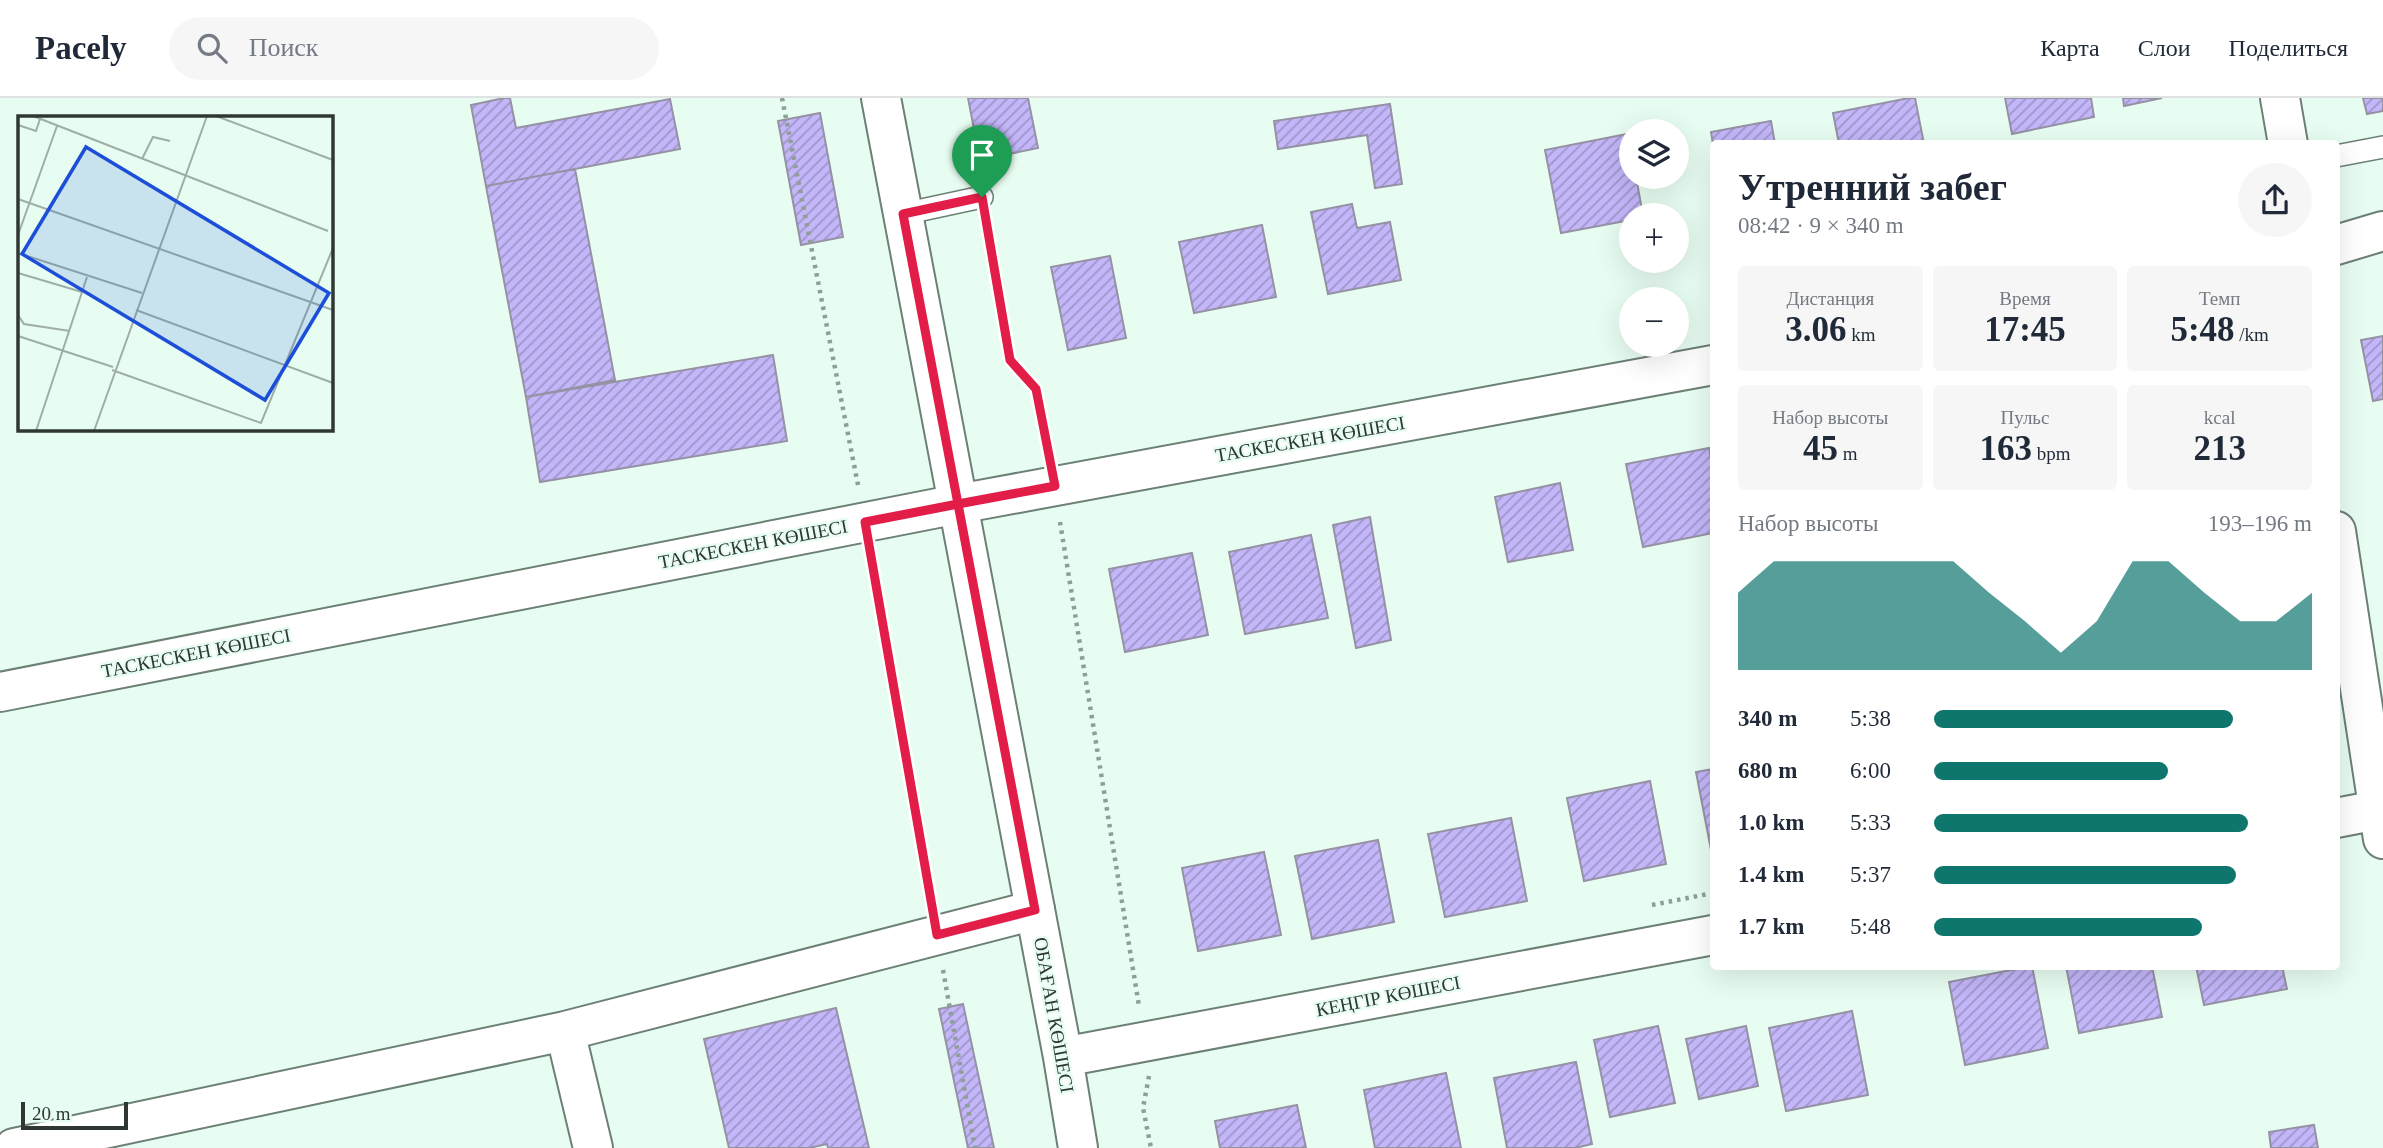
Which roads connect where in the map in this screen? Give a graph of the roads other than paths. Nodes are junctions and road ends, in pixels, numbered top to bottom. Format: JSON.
{"nodes":[{"id":1,"x":881,"y":98,"type":"edge"},
{"id":2,"x":2280,"y":98,"type":"edge"},
{"id":3,"x":2287,"y":140,"type":"edge"},
{"id":4,"x":2383,"y":147,"type":"edge"},
{"id":5,"x":2340,"y":155,"type":"edge"},
{"id":6,"x":982,"y":197,"type":"road end"},
{"id":7,"x":903,"y":214,"type":"junction"},
{"id":8,"x":2383,"y":231,"type":"edge"},
{"id":9,"x":2340,"y":244,"type":"edge"},
{"id":10,"x":1710,"y":366,"type":"edge"},
{"id":11,"x":958,"y":504,"type":"junction"},
{"id":12,"x":2340,"y":557,"type":"edge"},
{"id":13,"x":0,"y":692,"type":"edge"},
{"id":14,"x":2340,"y":818,"type":"edge"},
{"id":15,"x":2381,"y":819,"type":"edge"},
{"id":16,"x":1035,"y":910,"type":"junction"},
{"id":17,"x":1710,"y":936,"type":"edge"},
{"id":18,"x":565,"y":1031,"type":"junction"},
{"id":19,"x":1063,"y":1056,"type":"junction"},
{"id":20,"x":13,"y":1148,"type":"edge"},
{"id":21,"x":593,"y":1148,"type":"edge"},
{"id":22,"x":1078,"y":1148,"type":"edge"}],
"edges":[{"from":1,"to":7,"type":"street","name":"ОБАҒАН КӨШЕСІ"},
{"from":2,"to":3,"type":"street"},
{"from":4,"to":5,"type":"lane"},
{"from":6,"to":7,"type":"lane"},
{"from":7,"to":11,"type":"street","name":"ОБАҒАН КӨШЕСІ"},
{"from":8,"to":9,"type":"street"},
{"from":10,"to":11,"type":"street","name":"ТАСКЕСКЕН КӨШЕСІ"},
{"from":11,"to":13,"type":"street","name":"ТАСКЕСКЕН КӨШЕСІ"},
{"from":11,"to":16,"type":"street","name":"ОБАҒАН КӨШЕСІ"},
{"from":12,"to":15,"type":"street"},
{"from":14,"to":15,"type":"street"},
{"from":16,"to":18,"type":"street"},
{"from":16,"to":19,"type":"street","name":"ОБАҒАН КӨШЕСІ"},
{"from":17,"to":19,"type":"street","name":"КЕҢГІР КӨШЕСІ"},
{"from":18,"to":20,"type":"street"},
{"from":18,"to":21,"type":"street"},
{"from":19,"to":22,"type":"street","name":"ОБАҒАН КӨШЕСІ"}]}
